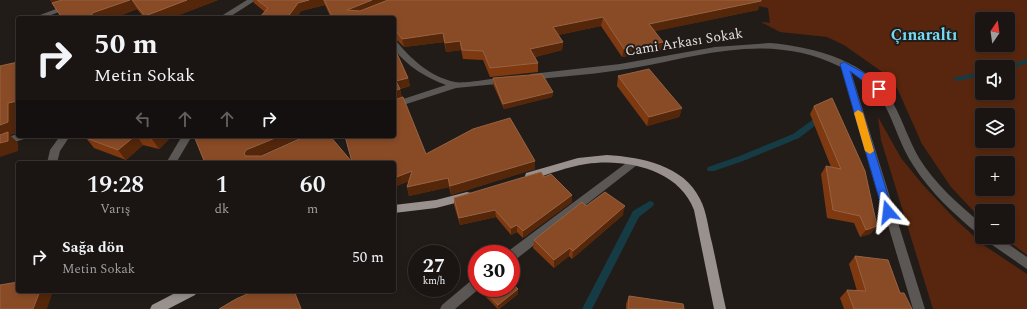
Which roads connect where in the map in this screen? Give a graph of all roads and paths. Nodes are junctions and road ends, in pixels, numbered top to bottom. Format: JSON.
{"nodes":[{"id":1,"x":87,"y":0,"type":"edge"},
{"id":2,"x":252,"y":0,"type":"edge"},
{"id":3,"x":42,"y":16,"type":"edge"},
{"id":4,"x":225,"y":16,"type":"edge"},
{"id":5,"x":396,"y":46,"type":"edge"},
{"id":6,"x":844,"y":64,"type":"junction"},
{"id":7,"x":455,"y":86,"type":"junction"},
{"id":8,"x":396,"y":104,"type":"edge"},
{"id":9,"x":17,"y":138,"type":"edge"},
{"id":10,"x":64,"y":138,"type":"edge"},
{"id":11,"x":186,"y":138,"type":"edge"},
{"id":12,"x":0,"y":143,"type":"edge"},
{"id":13,"x":52,"y":161,"type":"edge"},
{"id":14,"x":172,"y":161,"type":"edge"},
{"id":15,"x":633,"y":162,"type":"junction"},
{"id":16,"x":518,"y":179,"type":"edge"},
{"id":17,"x":477,"y":192,"type":"edge"},
{"id":18,"x":396,"y":208,"type":"edge"},
{"id":19,"x":975,"y":224,"type":"edge"},
{"id":20,"x":999,"y":244,"type":"edge"},
{"id":21,"x":520,"y":249,"type":"edge"},
{"id":22,"x":1027,"y":264,"type":"edge"},
{"id":23,"x":468,"y":291,"type":"edge"},
{"id":24,"x":187,"y":293,"type":"edge"},
{"id":25,"x":156,"y":309,"type":"edge"},
{"id":26,"x":446,"y":309,"type":"edge"},
{"id":27,"x":720,"y":309,"type":"edge"},
{"id":28,"x":919,"y":309,"type":"edge"}],
"edges":[{"from":1,"to":3,"type":"street"},
{"from":2,"to":4,"type":"street"},
{"from":5,"to":7,"type":"street"},
{"from":6,"to":7,"type":"street","name":"Cami Arkası Sokak"},
{"from":6,"to":19,"type":"street","name":"Cami Arkası Sokak"},
{"from":6,"to":28,"type":"street"},
{"from":7,"to":8,"type":"street","name":"Cami Arkası Sokak"},
{"from":9,"to":12,"type":"street"},
{"from":10,"to":13,"type":"street"},
{"from":11,"to":14,"type":"street"},
{"from":15,"to":16,"type":"main road"},
{"from":15,"to":21,"type":"street"},
{"from":15,"to":27,"type":"main road"},
{"from":17,"to":18,"type":"main road"},
{"from":20,"to":22,"type":"street"},
{"from":23,"to":26,"type":"street"},
{"from":24,"to":25,"type":"main road"}]}
